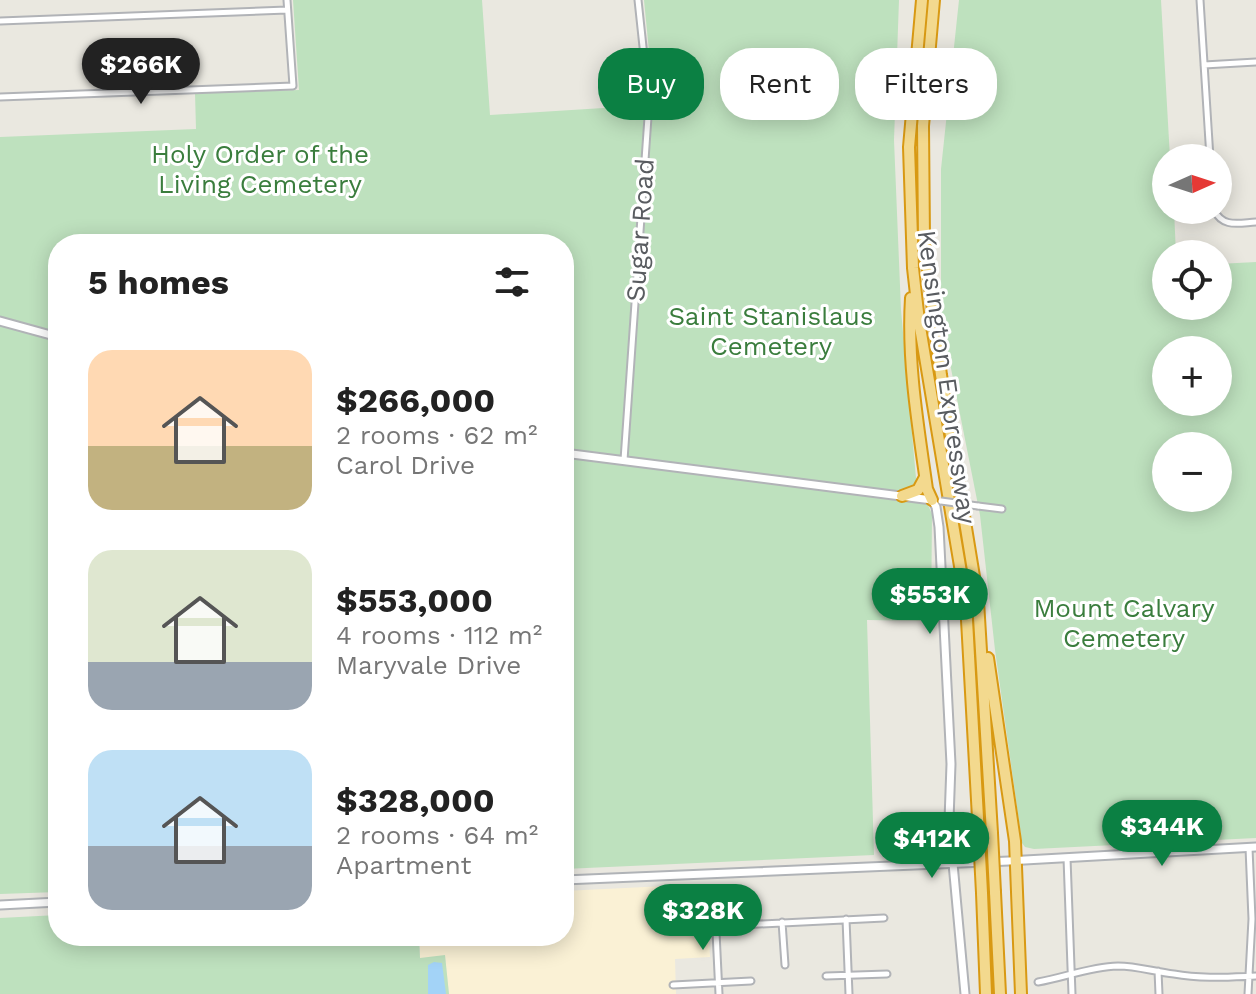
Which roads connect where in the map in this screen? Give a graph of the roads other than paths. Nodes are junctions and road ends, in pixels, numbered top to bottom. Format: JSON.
{"nodes":[{"id":1,"x":287,"y":0,"type":"edge"},
{"id":2,"x":638,"y":0,"type":"edge"},
{"id":3,"x":922,"y":0,"type":"edge"},
{"id":4,"x":934,"y":0,"type":"edge"},
{"id":5,"x":1200,"y":0,"type":"edge"},
{"id":6,"x":287,"y":10,"type":"junction"},
{"id":7,"x":0,"y":21,"type":"edge"},
{"id":8,"x":1256,"y":62,"type":"edge"},
{"id":9,"x":1204,"y":65,"type":"junction"},
{"id":10,"x":0,"y":97,"type":"edge"},
{"id":11,"x":1209,"y":144,"type":"edge"},
{"id":12,"x":1256,"y":222,"type":"edge"},
{"id":13,"x":1232,"y":224,"type":"edge"},
{"id":14,"x":913,"y":268,"type":"junction"},
{"id":15,"x":0,"y":321,"type":"edge"},
{"id":16,"x":48,"y":334,"type":"edge"},
{"id":17,"x":574,"y":454,"type":"edge"},
{"id":18,"x":624,"y":460,"type":"junction"},
{"id":19,"x":925,"y":477,"type":"junction"},
{"id":20,"x":902,"y":496,"type":"junction"},
{"id":21,"x":936,"y":501,"type":"junction"},
{"id":22,"x":1002,"y":509,"type":"dead end"},
{"id":23,"x":980,"y":627,"type":"junction"},
{"id":24,"x":1252,"y":847,"type":"edge"},
{"id":25,"x":1067,"y":858,"type":"junction"},
{"id":26,"x":1016,"y":860,"type":"junction"},
{"id":27,"x":952,"y":863,"type":"junction"},
{"id":28,"x":574,"y":880,"type":"edge"},
{"id":29,"x":48,"y":903,"type":"edge"},
{"id":30,"x":0,"y":905,"type":"edge"},
{"id":31,"x":884,"y":918,"type":"dead end"},
{"id":32,"x":846,"y":919,"type":"junction"},
{"id":33,"x":782,"y":922,"type":"junction"},
{"id":34,"x":785,"y":965,"type":"dead end"},
{"id":35,"x":1158,"y":971,"type":"junction"},
{"id":36,"x":887,"y":974,"type":"dead end"},
{"id":37,"x":1071,"y":974,"type":"junction"},
{"id":38,"x":848,"y":975,"type":"junction"},
{"id":39,"x":826,"y":976,"type":"dead end"},
{"id":40,"x":1253,"y":976,"type":"edge"},
{"id":41,"x":751,"y":981,"type":"dead end"},
{"id":42,"x":1038,"y":982,"type":"dead end"},
{"id":43,"x":719,"y":983,"type":"junction"},
{"id":44,"x":673,"y":985,"type":"dead end"},
{"id":45,"x":719,"y":994,"type":"edge"},
{"id":46,"x":849,"y":994,"type":"edge"},
{"id":47,"x":965,"y":994,"type":"edge"},
{"id":48,"x":986,"y":994,"type":"edge"},
{"id":49,"x":1000,"y":994,"type":"edge"},
{"id":50,"x":1021,"y":994,"type":"edge"},
{"id":51,"x":1072,"y":994,"type":"edge"},
{"id":52,"x":1159,"y":994,"type":"edge"},
{"id":53,"x":1248,"y":994,"type":"edge"}],
"edges":[{"from":1,"to":6,"type":"street"},
{"from":2,"to":18,"type":"street","name":"Sugar Road"},
{"from":3,"to":14,"type":"highway","name":"Kensington Expressway"},
{"from":4,"to":23,"type":"highway","name":"Kensington Expressway"},
{"from":5,"to":9,"type":"street"},
{"from":6,"to":7,"type":"street"},
{"from":6,"to":10,"type":"street"},
{"from":8,"to":9,"type":"street"},
{"from":9,"to":11,"type":"street"},
{"from":12,"to":13,"type":"street"},
{"from":14,"to":19,"type":"highway"},
{"from":14,"to":48,"type":"highway","name":"Kensington Expressway","bridge":true},
{"from":15,"to":16,"type":"street"},
{"from":17,"to":18,"type":"street"},
{"from":18,"to":20,"type":"street"},
{"from":19,"to":20,"type":"highway"},
{"from":19,"to":21,"type":"highway"},
{"from":20,"to":21,"type":"street"},
{"from":21,"to":22,"type":"street","bridge":true},
{"from":21,"to":27,"type":"street"},
{"from":23,"to":26,"type":"highway"},
{"from":23,"to":49,"type":"highway","name":"Kensington Expressway","bridge":true},
{"from":24,"to":25,"type":"street"},
{"from":24,"to":40,"type":"street"},
{"from":25,"to":26,"type":"street"},
{"from":25,"to":37,"type":"street"},
{"from":26,"to":27,"type":"street"},
{"from":26,"to":50,"type":"highway"},
{"from":27,"to":28,"type":"street"},
{"from":27,"to":47,"type":"street"},
{"from":29,"to":30,"type":"street"},
{"from":31,"to":32,"type":"street"},
{"from":32,"to":33,"type":"street"},
{"from":32,"to":38,"type":"street"},
{"from":33,"to":34,"type":"street"},
{"from":33,"to":43,"type":"street"},
{"from":35,"to":37,"type":"street"},
{"from":35,"to":40,"type":"street"},
{"from":35,"to":52,"type":"street"},
{"from":36,"to":38,"type":"street"},
{"from":37,"to":42,"type":"street"},
{"from":37,"to":51,"type":"street"},
{"from":38,"to":39,"type":"street"},
{"from":38,"to":46,"type":"street"},
{"from":40,"to":53,"type":"street"},
{"from":41,"to":43,"type":"street"},
{"from":43,"to":44,"type":"street"},
{"from":43,"to":45,"type":"street"}]}
